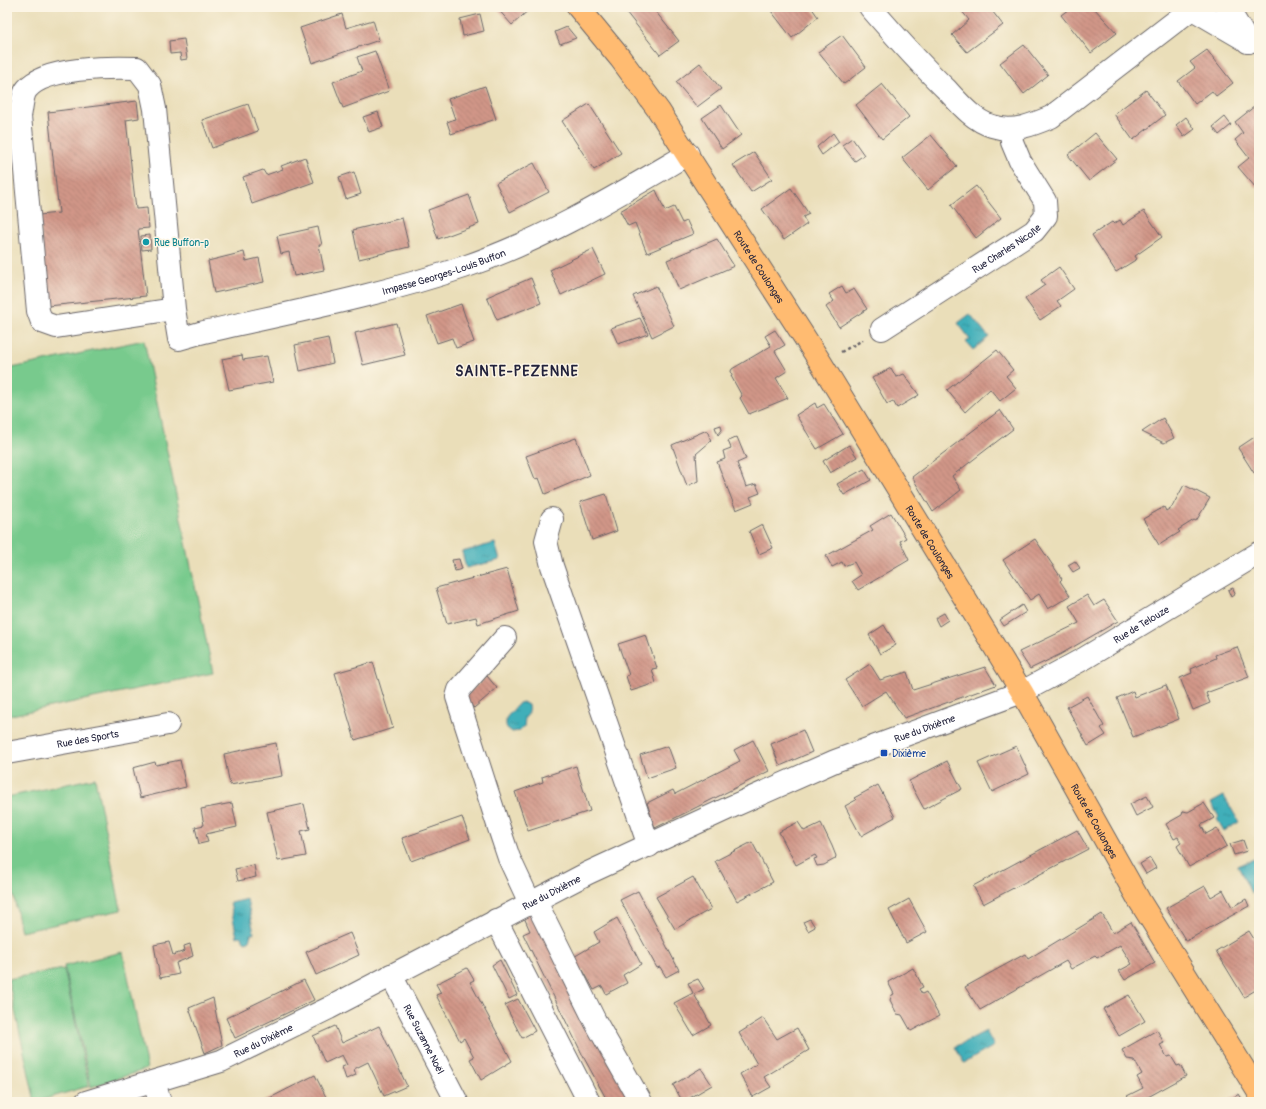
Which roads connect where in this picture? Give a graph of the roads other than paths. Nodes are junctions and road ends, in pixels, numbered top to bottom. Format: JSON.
{"nodes":[{"id":1,"x":578,"y":7,"type":"edge"},
{"id":2,"x":870,"y":7,"type":"edge"},
{"id":3,"x":1227,"y":7,"type":"edge"},
{"id":4,"x":1191,"y":8,"type":"edge"},
{"id":5,"x":1254,"y":48,"type":"edge"},
{"id":6,"x":1010,"y":129,"type":"junction"},
{"id":7,"x":688,"y":154,"type":"junction"},
{"id":8,"x":174,"y":308,"type":"junction"},
{"id":9,"x":882,"y":329,"type":"road end"},
{"id":10,"x":552,"y":519,"type":"dead end"},
{"id":11,"x":1259,"y":553,"type":"edge"},
{"id":12,"x":505,"y":638,"type":"dead end"},
{"id":13,"x":1022,"y":692,"type":"junction"},
{"id":14,"x":168,"y":724,"type":"dead end"},
{"id":15,"x":7,"y":753,"type":"edge"},
{"id":16,"x":649,"y":846,"type":"junction"},
{"id":17,"x":533,"y":901,"type":"junction"},
{"id":18,"x":496,"y":920,"type":"junction"},
{"id":19,"x":391,"y":975,"type":"junction"},
{"id":20,"x":157,"y":1092,"type":"edge"},
{"id":21,"x":1259,"y":1093,"type":"edge"},
{"id":22,"x":86,"y":1102,"type":"edge"},
{"id":23,"x":457,"y":1102,"type":"edge"},
{"id":24,"x":589,"y":1102,"type":"edge"},
{"id":25,"x":641,"y":1102,"type":"edge"}],
"edges":[{"from":1,"to":7,"type":"main road","name":"Route de Coulonges"},
{"from":2,"to":6,"type":"street"},
{"from":3,"to":5,"type":"street"},
{"from":4,"to":5,"type":"street"},
{"from":4,"to":6,"type":"street"},
{"from":6,"to":9,"type":"street","name":"Rue Charles Nicolle"},
{"from":7,"to":8,"type":"street","name":"Impasse Georges-Louis Buffon"},
{"from":7,"to":13,"type":"main road","name":"Route de Coulonges"},
{"from":8,"to":8,"type":"street"},
{"from":10,"to":16,"type":"street"},
{"from":11,"to":13,"type":"street","name":"Rue de Telouze"},
{"from":12,"to":17,"type":"street"},
{"from":13,"to":16,"type":"street","name":"Rue du Dixième"},
{"from":13,"to":21,"type":"main road","name":"Route de Coulonges"},
{"from":14,"to":15,"type":"street","name":"Rue des Sports"},
{"from":16,"to":17,"type":"street","name":"Rue du Dixième"},
{"from":17,"to":18,"type":"street","name":"Rue du Dixième"},
{"from":17,"to":25,"type":"street"},
{"from":18,"to":19,"type":"street","name":"Rue du Dixième"},
{"from":18,"to":24,"type":"street"},
{"from":19,"to":20,"type":"street","name":"Rue du Dixième"},
{"from":19,"to":23,"type":"street","name":"Rue Suzanne Noël"},
{"from":20,"to":22,"type":"street","name":"Rue du Dixième"}]}
